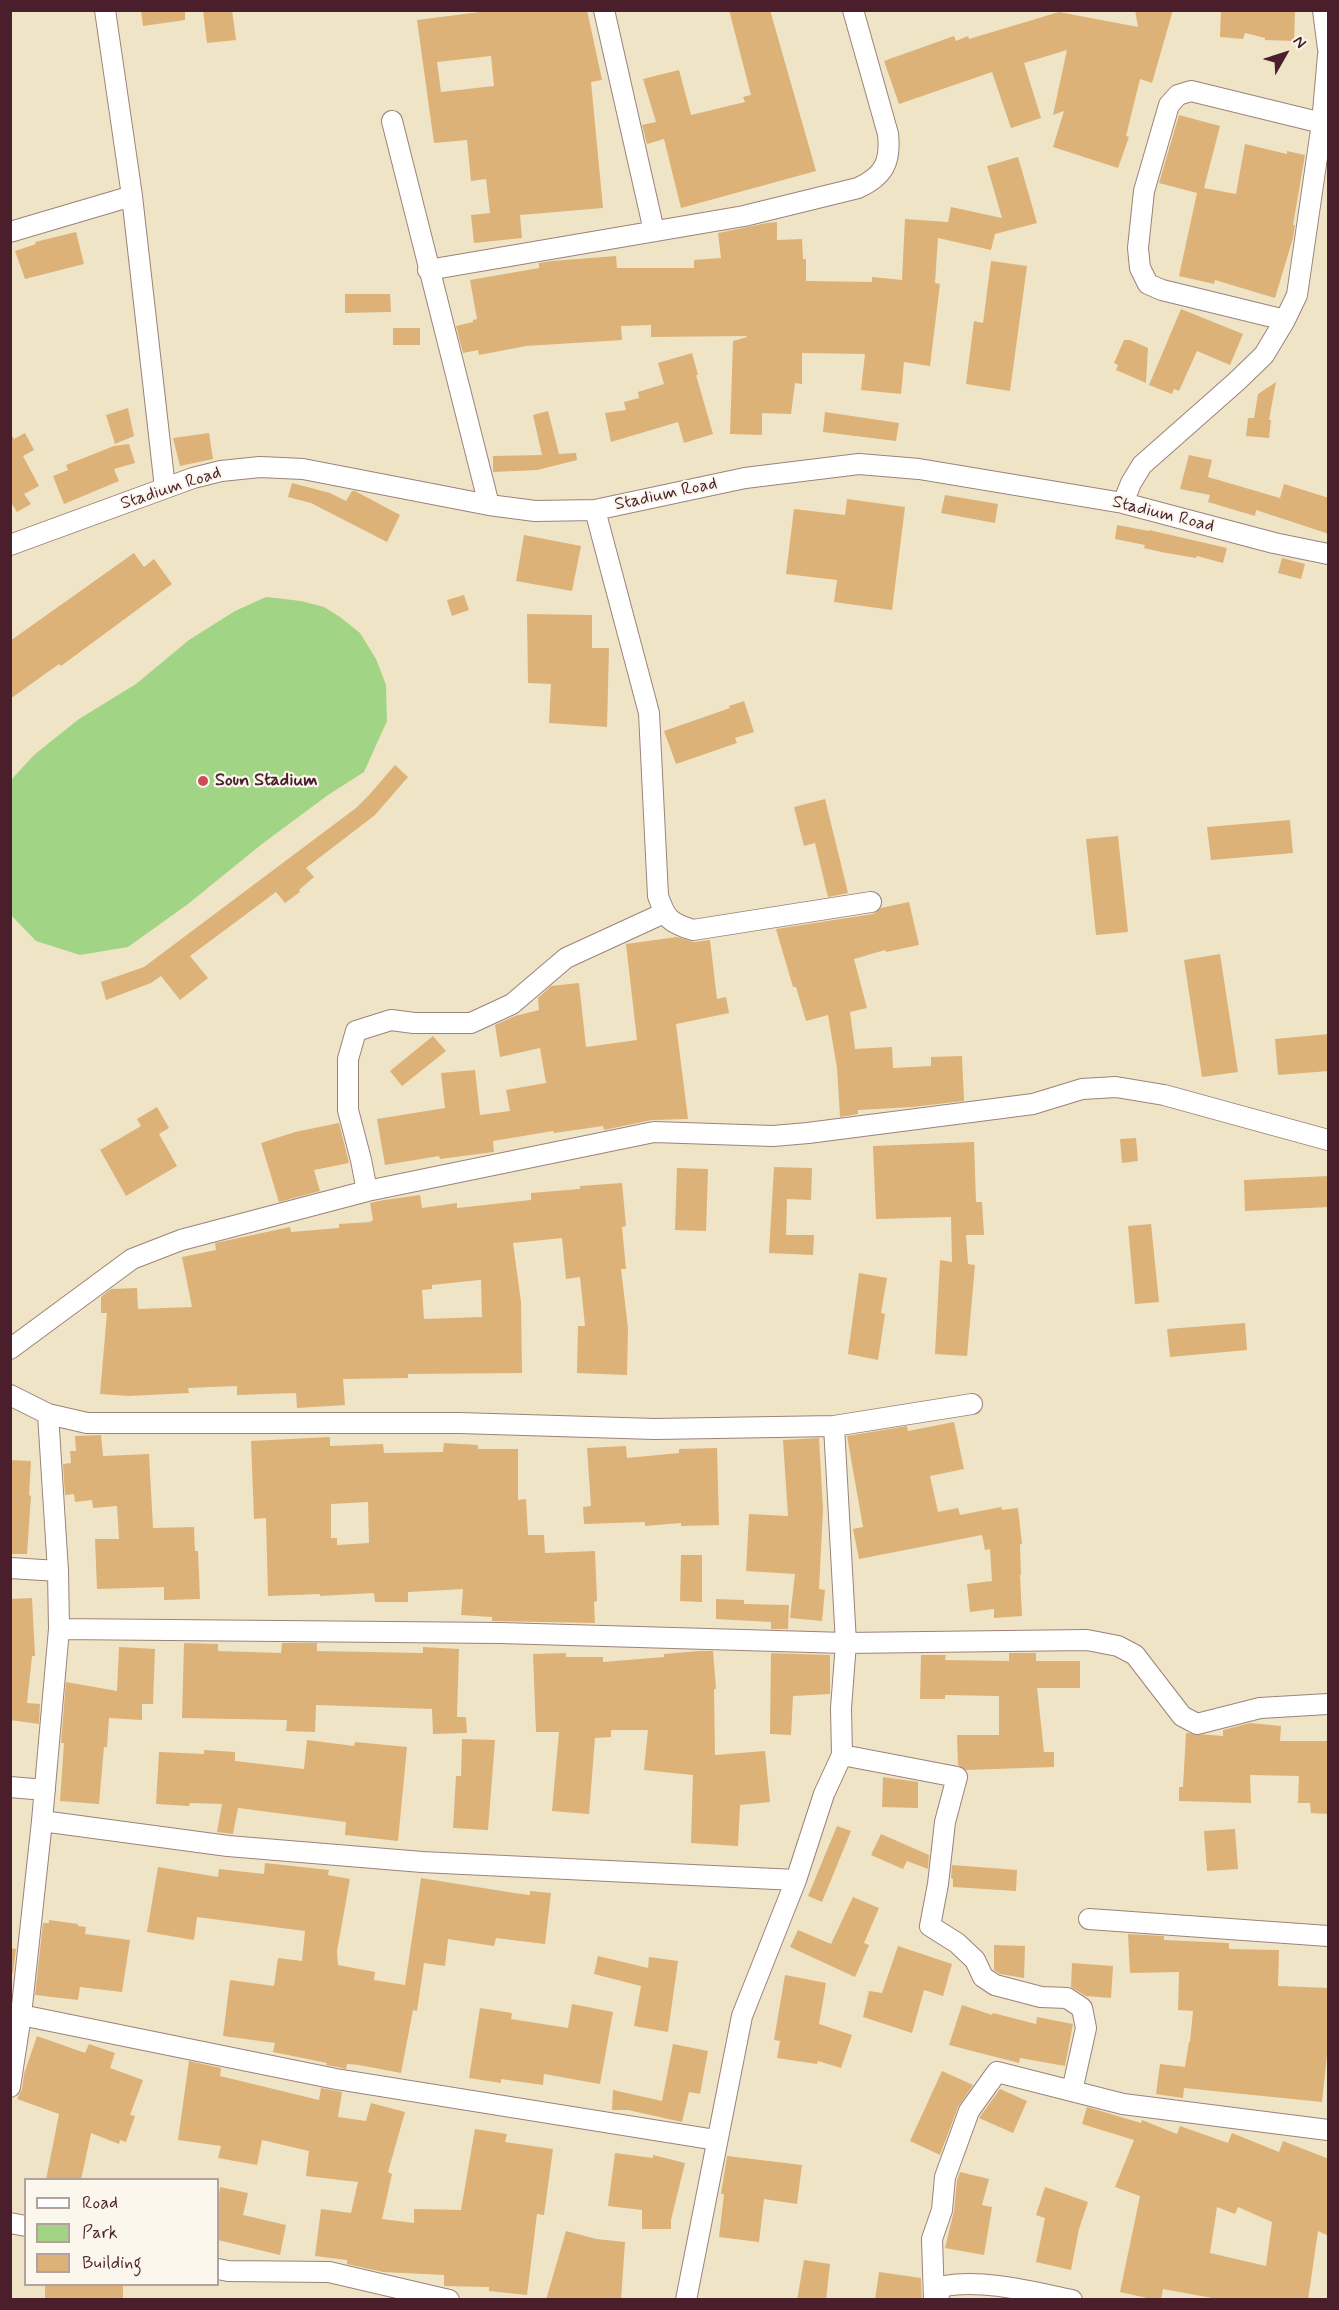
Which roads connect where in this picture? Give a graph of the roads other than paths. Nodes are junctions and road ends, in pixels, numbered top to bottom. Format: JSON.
{"nodes":[{"id":1,"x":105,"y":10,"type":"edge"},
{"id":2,"x":853,"y":10,"type":"edge"},
{"id":3,"x":1323,"y":10,"type":"edge"},
{"id":4,"x":605,"y":11,"type":"edge"},
{"id":5,"x":1329,"y":49,"type":"edge"},
{"id":6,"x":1329,"y":55,"type":"edge"},
{"id":7,"x":392,"y":121,"type":"dead end"},
{"id":8,"x":1322,"y":123,"type":"junction"},
{"id":9,"x":132,"y":196,"type":"junction"},
{"id":10,"x":654,"y":231,"type":"junction"},
{"id":11,"x":10,"y":232,"type":"edge"},
{"id":12,"x":428,"y":270,"type":"junction"},
{"id":13,"x":1285,"y":320,"type":"junction"},
{"id":14,"x":165,"y":488,"type":"junction"},
{"id":15,"x":1123,"y":503,"type":"junction"},
{"id":16,"x":489,"y":505,"type":"junction"},
{"id":17,"x":595,"y":510,"type":"junction"},
{"id":18,"x":10,"y":545,"type":"edge"},
{"id":19,"x":1329,"y":554,"type":"edge"},
{"id":20,"x":871,"y":902,"type":"dead end"},
{"id":21,"x":664,"y":913,"type":"junction"},
{"id":22,"x":1329,"y":1140,"type":"edge"},
{"id":23,"x":367,"y":1191,"type":"junction"},
{"id":24,"x":10,"y":1349,"type":"edge"},
{"id":25,"x":10,"y":1395,"type":"edge"},
{"id":26,"x":972,"y":1404,"type":"dead end"},
{"id":27,"x":48,"y":1414,"type":"junction"},
{"id":28,"x":834,"y":1426,"type":"junction"},
{"id":29,"x":10,"y":1568,"type":"edge"},
{"id":30,"x":58,"y":1571,"type":"junction"},
{"id":31,"x":59,"y":1629,"type":"junction"},
{"id":32,"x":846,"y":1643,"type":"junction"},
{"id":33,"x":1329,"y":1704,"type":"edge"},
{"id":34,"x":842,"y":1755,"type":"junction"},
{"id":35,"x":10,"y":1787,"type":"edge"},
{"id":36,"x":45,"y":1790,"type":"junction"},
{"id":37,"x":42,"y":1821,"type":"junction"},
{"id":38,"x":796,"y":1880,"type":"junction"},
{"id":39,"x":1089,"y":1919,"type":"dead end"},
{"id":40,"x":1329,"y":1936,"type":"edge"},
{"id":41,"x":17,"y":1994,"type":"edge"},
{"id":42,"x":21,"y":2015,"type":"junction"},
{"id":43,"x":10,"y":2087,"type":"edge"},
{"id":44,"x":1072,"y":2091,"type":"junction"},
{"id":45,"x":1329,"y":2130,"type":"edge"},
{"id":46,"x":716,"y":2140,"type":"junction"},
{"id":47,"x":219,"y":2269,"type":"edge"},
{"id":48,"x":449,"y":2300,"type":"edge"},
{"id":49,"x":686,"y":2300,"type":"edge"},
{"id":50,"x":935,"y":2300,"type":"edge"},
{"id":51,"x":1072,"y":2300,"type":"edge"}],
"edges":[{"from":1,"to":9,"type":"street"},
{"from":2,"to":10,"type":"street"},
{"from":3,"to":5,"type":"street"},
{"from":4,"to":10,"type":"street"},
{"from":6,"to":8,"type":"street"},
{"from":7,"to":12,"type":"street"},
{"from":8,"to":13,"type":"street"},
{"from":8,"to":13,"type":"street"},
{"from":9,"to":11,"type":"street"},
{"from":9,"to":14,"type":"street"},
{"from":10,"to":12,"type":"street"},
{"from":12,"to":16,"type":"street"},
{"from":13,"to":15,"type":"street"},
{"from":14,"to":16,"type":"street","name":"Stadium Road"},
{"from":14,"to":18,"type":"street","name":"Stadium Road"},
{"from":15,"to":17,"type":"street","name":"Stadium Road"},
{"from":15,"to":19,"type":"street","name":"Stadium Road"},
{"from":16,"to":17,"type":"street","name":"Stadium Road"},
{"from":17,"to":21,"type":"street"},
{"from":20,"to":21,"type":"street"},
{"from":21,"to":23,"type":"street"},
{"from":22,"to":23,"type":"street"},
{"from":23,"to":24,"type":"street"},
{"from":25,"to":27,"type":"street"},
{"from":26,"to":28,"type":"street"},
{"from":27,"to":28,"type":"street"},
{"from":27,"to":30,"type":"street"},
{"from":28,"to":32,"type":"street"},
{"from":29,"to":30,"type":"street"},
{"from":30,"to":31,"type":"street"},
{"from":31,"to":32,"type":"street"},
{"from":31,"to":36,"type":"street"},
{"from":32,"to":33,"type":"street"},
{"from":32,"to":34,"type":"street"},
{"from":34,"to":38,"type":"street"},
{"from":34,"to":44,"type":"street"},
{"from":35,"to":36,"type":"street"},
{"from":36,"to":37,"type":"street"},
{"from":37,"to":38,"type":"street"},
{"from":37,"to":41,"type":"street"},
{"from":38,"to":46,"type":"street"},
{"from":39,"to":40,"type":"street"},
{"from":41,"to":42,"type":"street"},
{"from":42,"to":43,"type":"street"},
{"from":42,"to":46,"type":"street"},
{"from":44,"to":45,"type":"street"},
{"from":44,"to":50,"type":"street"},
{"from":46,"to":49,"type":"street"},
{"from":47,"to":48,"type":"street"},
{"from":50,"to":51,"type":"street"}]}
